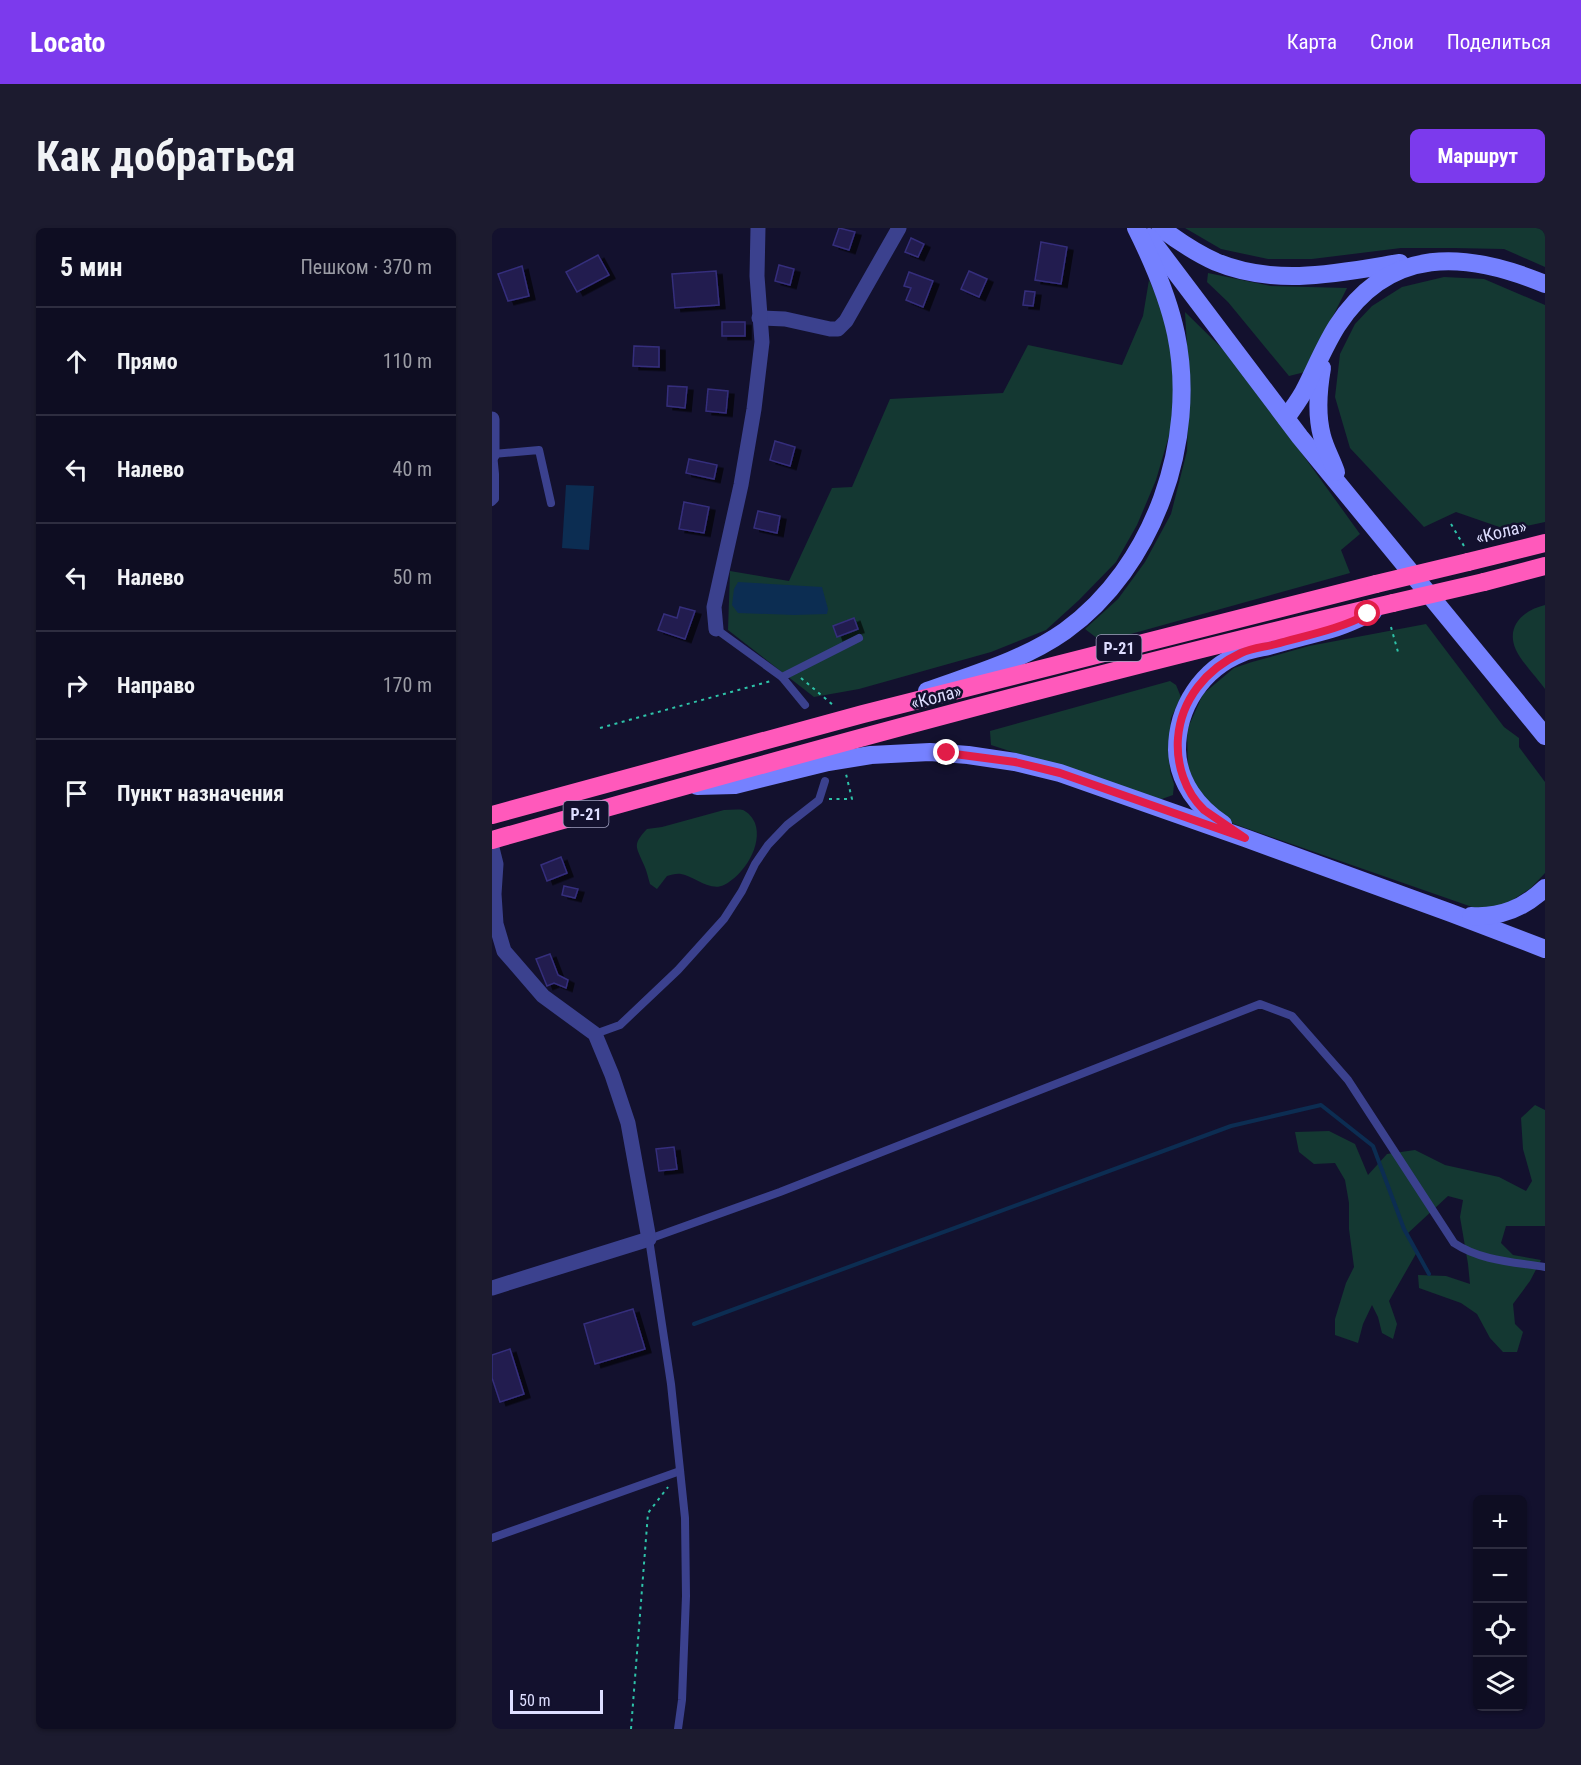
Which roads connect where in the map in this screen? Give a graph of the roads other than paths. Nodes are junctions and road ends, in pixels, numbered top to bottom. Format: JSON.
{"nodes":[{"id":1,"x":758,"y":228,"type":"edge"},
{"id":2,"x":899,"y":228,"type":"edge"},
{"id":3,"x":1136,"y":228,"type":"edge"},
{"id":4,"x":1142,"y":228,"type":"edge"},
{"id":5,"x":1161,"y":228,"type":"edge"},
{"id":6,"x":1479,"y":264,"type":"junction"},
{"id":7,"x":1545,"y":284,"type":"edge"},
{"id":8,"x":759,"y":318,"type":"junction"},
{"id":9,"x":1327,"y":347,"type":"junction"},
{"id":10,"x":1286,"y":418,"type":"junction"},
{"id":11,"x":492,"y":419,"type":"edge"},
{"id":12,"x":492,"y":454,"type":"edge"},
{"id":13,"x":1343,"y":488,"type":"junction"},
{"id":14,"x":492,"y":502,"type":"edge"},
{"id":15,"x":551,"y":503,"type":"dead end"},
{"id":16,"x":1545,"y":543,"type":"edge"},
{"id":17,"x":1545,"y":566,"type":"edge"},
{"id":18,"x":1393,"y":603,"type":"junction"},
{"id":19,"x":716,"y":629,"type":"joint"},
{"id":20,"x":859,"y":638,"type":"dead end"},
{"id":21,"x":782,"y":677,"type":"junction"},
{"id":22,"x":805,"y":705,"type":"dead end"},
{"id":23,"x":863,"y":714,"type":"junction"},
{"id":24,"x":1545,"y":736,"type":"edge"},
{"id":25,"x":825,"y":781,"type":"dead end"},
{"id":26,"x":680,"y":787,"type":"junction"},
{"id":27,"x":492,"y":815,"type":"edge"},
{"id":28,"x":1245,"y":838,"type":"junction"},
{"id":29,"x":492,"y":840,"type":"edge"},
{"id":30,"x":492,"y":848,"type":"edge"},
{"id":31,"x":1545,"y":888,"type":"edge"},
{"id":32,"x":1451,"y":913,"type":"junction"},
{"id":33,"x":1545,"y":950,"type":"edge"},
{"id":34,"x":595,"y":1035,"type":"junction"},
{"id":35,"x":649,"y":1239,"type":"junction"},
{"id":36,"x":1545,"y":1267,"type":"edge"},
{"id":37,"x":492,"y":1288,"type":"edge"},
{"id":38,"x":680,"y":1471,"type":"junction"},
{"id":39,"x":492,"y":1538,"type":"edge"},
{"id":40,"x":678,"y":1729,"type":"edge"}],
"edges":[{"from":1,"to":8,"type":"street"},
{"from":2,"to":8,"type":"street"},
{"from":3,"to":23,"type":"main road"},
{"from":4,"to":10,"type":"main road"},
{"from":5,"to":6,"type":"main road"},
{"from":6,"to":7,"type":"main road"},
{"from":6,"to":9,"type":"main road"},
{"from":8,"to":19,"type":"street"},
{"from":9,"to":10,"type":"main road"},
{"from":9,"to":13,"type":"main road"},
{"from":10,"to":13,"type":"main road"},
{"from":11,"to":12,"type":"street"},
{"from":12,"to":14,"type":"lane"},
{"from":12,"to":15,"type":"lane"},
{"from":13,"to":24,"type":"main road"},
{"from":16,"to":23,"type":"highway","name":"«Кола»","number":"Р-21","bridge":true},
{"from":17,"to":18,"type":"highway","number":"Р-21","bridge":true},
{"from":18,"to":26,"type":"highway","name":"«Кола»","number":"Р-21"},
{"from":18,"to":28,"type":"main road"},
{"from":19,"to":21,"type":"lane"},
{"from":20,"to":21,"type":"lane"},
{"from":21,"to":22,"type":"lane"},
{"from":23,"to":27,"type":"highway","name":"«Кола»","number":"Р-21"},
{"from":25,"to":34,"type":"lane"},
{"from":26,"to":28,"type":"main road"},
{"from":26,"to":29,"type":"highway","name":"«Кола»","number":"Р-21"},
{"from":28,"to":32,"type":"main road"},
{"from":30,"to":34,"type":"street"},
{"from":31,"to":32,"type":"main road"},
{"from":32,"to":33,"type":"main road"},
{"from":34,"to":35,"type":"street"},
{"from":35,"to":36,"type":"lane"},
{"from":35,"to":37,"type":"street"},
{"from":35,"to":38,"type":"lane"},
{"from":38,"to":39,"type":"lane"},
{"from":38,"to":40,"type":"lane"}]}
